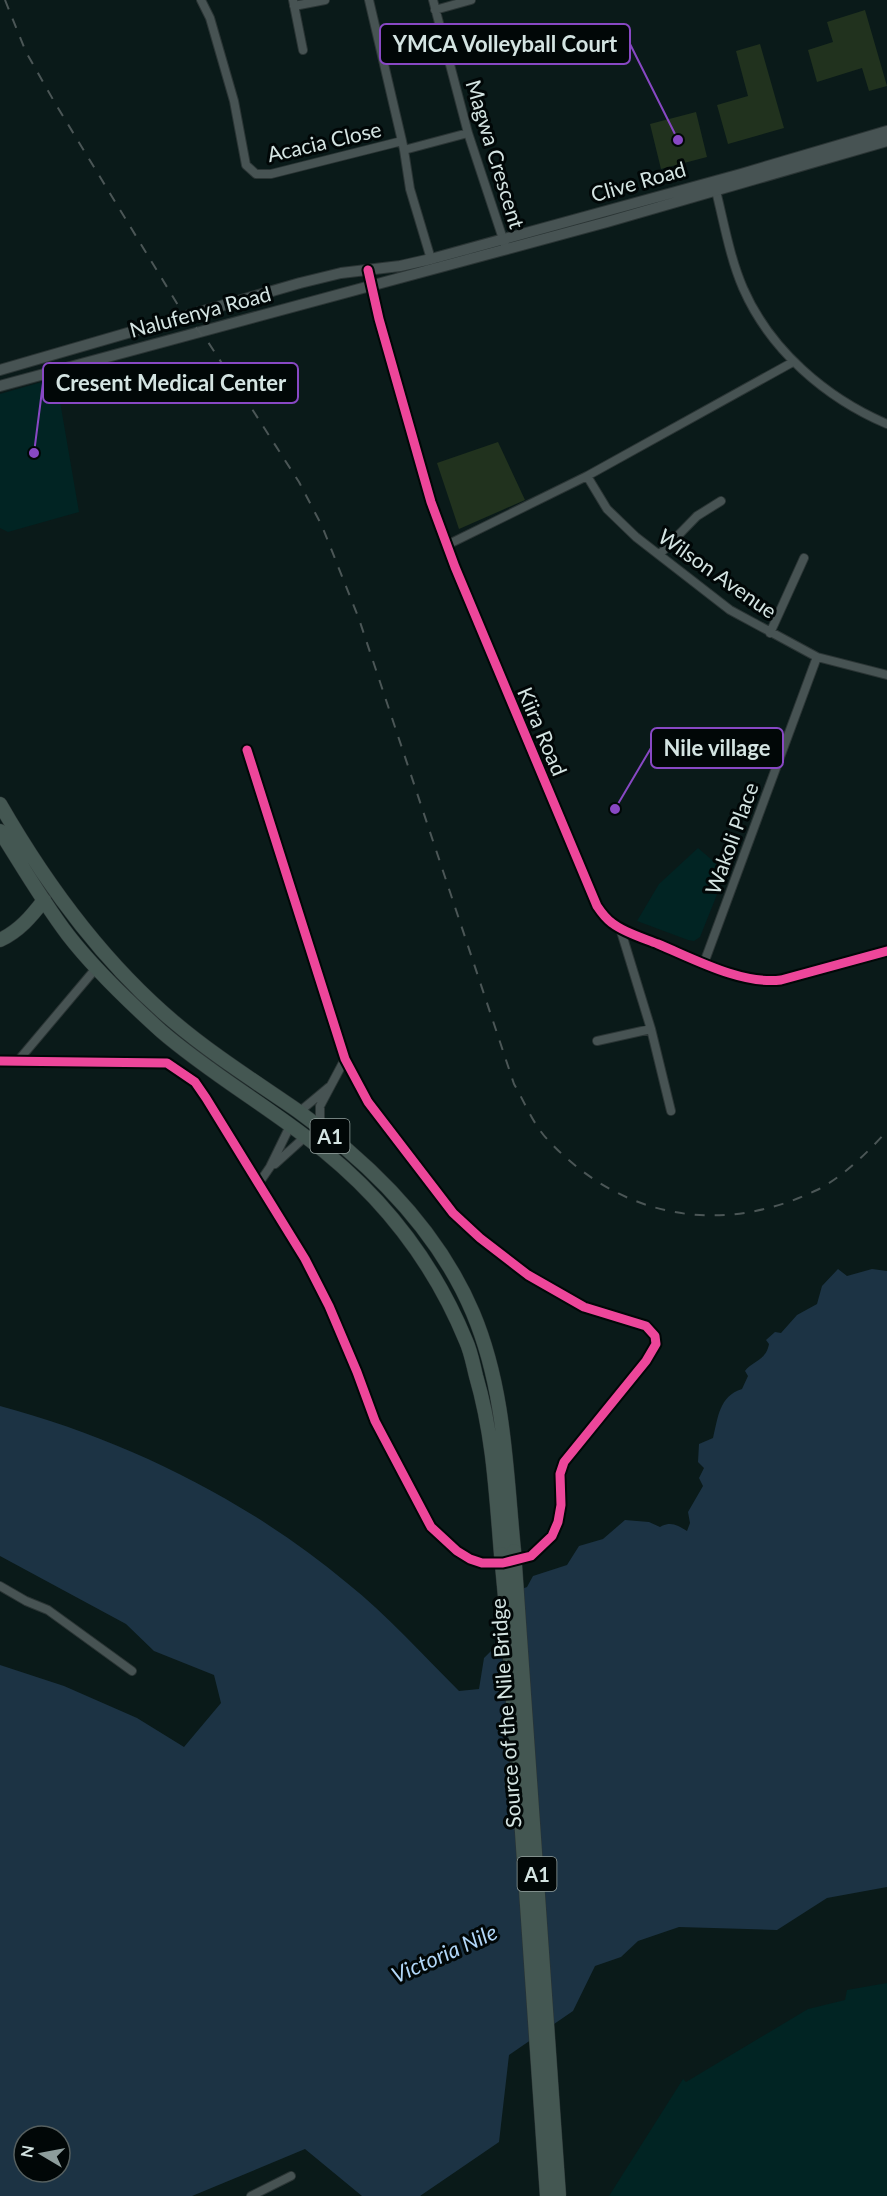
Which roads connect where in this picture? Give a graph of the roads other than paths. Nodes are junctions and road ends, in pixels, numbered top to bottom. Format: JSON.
{"nodes":[{"id":1,"x":201,"y":0,"type":"edge"},
{"id":2,"x":325,"y":0,"type":"edge"},
{"id":3,"x":369,"y":0,"type":"edge"},
{"id":4,"x":433,"y":0,"type":"edge"},
{"id":5,"x":471,"y":0,"type":"edge"},
{"id":6,"x":294,"y":3,"type":"edge"},
{"id":7,"x":435,"y":10,"type":"junction"},
{"id":8,"x":303,"y":50,"type":"dead end"},
{"id":9,"x":887,"y":131,"type":"edge"},
{"id":10,"x":468,"y":133,"type":"junction"},
{"id":11,"x":887,"y":141,"type":"edge"},
{"id":12,"x":403,"y":146,"type":"junction"},
{"id":13,"x":716,"y":191,"type":"junction"},
{"id":14,"x":504,"y":243,"type":"junction"},
{"id":15,"x":431,"y":259,"type":"junction"},
{"id":16,"x":400,"y":267,"type":"joint"},
{"id":17,"x":368,"y":270,"type":"junction"},
{"id":18,"x":411,"y":275,"type":"joint"},
{"id":19,"x":372,"y":285,"type":"junction"},
{"id":20,"x":793,"y":362,"type":"junction"},
{"id":21,"x":0,"y":370,"type":"edge"},
{"id":22,"x":0,"y":386,"type":"edge"},
{"id":23,"x":887,"y":424,"type":"edge"},
{"id":24,"x":587,"y":476,"type":"junction"},
{"id":25,"x":721,"y":501,"type":"dead end"},
{"id":26,"x":447,"y":545,"type":"junction"},
{"id":27,"x":658,"y":555,"type":"junction"},
{"id":28,"x":804,"y":558,"type":"dead end"},
{"id":29,"x":770,"y":633,"type":"junction"},
{"id":30,"x":817,"y":657,"type":"junction"},
{"id":31,"x":887,"y":675,"type":"edge"},
{"id":32,"x":247,"y":750,"type":"dead end"},
{"id":33,"x":0,"y":804,"type":"edge"},
{"id":34,"x":0,"y":831,"type":"edge"},
{"id":35,"x":44,"y":900,"type":"junction"},
{"id":36,"x":620,"y":928,"type":"junction"},
{"id":37,"x":0,"y":940,"type":"edge"},
{"id":38,"x":887,"y":951,"type":"edge"},
{"id":39,"x":704,"y":963,"type":"junction"},
{"id":40,"x":97,"y":967,"type":"junction"},
{"id":41,"x":651,"y":1029,"type":"junction"},
{"id":42,"x":597,"y":1041,"type":"dead end"},
{"id":43,"x":345,"y":1059,"type":"junction"},
{"id":44,"x":0,"y":1061,"type":"edge"},
{"id":45,"x":17,"y":1062,"type":"junction"},
{"id":46,"x":333,"y":1084,"type":"junction"},
{"id":47,"x":670,"y":1111,"type":"dead end"},
{"id":48,"x":299,"y":1112,"type":"junction"},
{"id":49,"x":290,"y":1126,"type":"junction"},
{"id":50,"x":320,"y":1128,"type":"junction"},
{"id":51,"x":306,"y":1136,"type":"junction"},
{"id":52,"x":270,"y":1167,"type":"junction"},
{"id":53,"x":259,"y":1183,"type":"junction"},
{"id":54,"x":507,"y":1557,"type":"junction"},
{"id":55,"x":0,"y":1586,"type":"edge"},
{"id":56,"x":132,"y":1671,"type":"dead end"},
{"id":57,"x":291,"y":2176,"type":"dead end"},
{"id":58,"x":251,"y":2196,"type":"edge"},
{"id":59,"x":547,"y":2196,"type":"edge"},
{"id":60,"x":559,"y":2196,"type":"edge"}],
"edges":[{"from":1,"to":12,"type":"street","name":"Acacia Close"},
{"from":2,"to":6,"type":"street"},
{"from":3,"to":12,"type":"street"},
{"from":4,"to":7,"type":"street","name":"Magwa Crescent"},
{"from":5,"to":7,"type":"street"},
{"from":6,"to":8,"type":"street"},
{"from":7,"to":10,"type":"street","name":"Magwa Crescent"},
{"from":9,"to":14,"type":"street","name":"Clive Road"},
{"from":10,"to":12,"type":"street","name":"Acacia Close"},
{"from":10,"to":14,"type":"street","name":"Magwa Crescent"},
{"from":11,"to":13,"type":"street","name":"Clive Road"},
{"from":12,"to":15,"type":"street"},
{"from":13,"to":14,"type":"street","name":"Clive Road"},
{"from":13,"to":20,"type":"street"},
{"from":14,"to":15,"type":"street","name":"Clive Road"},
{"from":14,"to":18,"type":"street","name":"Clive Road"},
{"from":15,"to":16,"type":"street","name":"Clive Road"},
{"from":16,"to":17,"type":"street","name":"Nalufenya Road"},
{"from":17,"to":19,"type":"street","name":"Kiira Road"},
{"from":17,"to":21,"type":"street","name":"Nalufenya Road"},
{"from":18,"to":19,"type":"street","name":"Nalufenya Road"},
{"from":19,"to":22,"type":"street","name":"Nalufenya Road"},
{"from":19,"to":26,"type":"street","name":"Kiira Road"},
{"from":20,"to":23,"type":"street"},
{"from":20,"to":24,"type":"street"},
{"from":24,"to":26,"type":"street"},
{"from":24,"to":27,"type":"street","name":"Wilson Avenue"},
{"from":25,"to":27,"type":"street"},
{"from":26,"to":36,"type":"street","name":"Kiira Road"},
{"from":27,"to":29,"type":"street","name":"Wilson Avenue"},
{"from":28,"to":29,"type":"street"},
{"from":29,"to":30,"type":"street","name":"Wilson Avenue"},
{"from":30,"to":31,"type":"street","name":"Wilson Avenue"},
{"from":30,"to":39,"type":"street","name":"Wakoli Place"},
{"from":32,"to":43,"type":"street"},
{"from":33,"to":48,"type":"highway","number":"A1"},
{"from":34,"to":35,"type":"highway","number":"A1"},
{"from":35,"to":37,"type":"highway"},
{"from":35,"to":40,"type":"highway","number":"A1"},
{"from":36,"to":39,"type":"street","name":"Kiira Road"},
{"from":36,"to":41,"type":"street"},
{"from":38,"to":39,"type":"street","name":"Kiira Road"},
{"from":40,"to":45,"type":"street"},
{"from":40,"to":49,"type":"highway","number":"A1"},
{"from":41,"to":42,"type":"street"},
{"from":41,"to":47,"type":"street"},
{"from":43,"to":46,"type":"street"},
{"from":43,"to":54,"type":"street"},
{"from":44,"to":45,"type":"street"},
{"from":45,"to":53,"type":"street"},
{"from":46,"to":48,"type":"street"},
{"from":46,"to":50,"type":"street"},
{"from":48,"to":50,"type":"highway","number":"A1"},
{"from":49,"to":51,"type":"highway","number":"A1"},
{"from":49,"to":52,"type":"street"},
{"from":50,"to":54,"type":"highway","number":"A1"},
{"from":51,"to":52,"type":"street"},
{"from":51,"to":54,"type":"highway","number":"A1"},
{"from":52,"to":53,"type":"street"},
{"from":53,"to":54,"type":"street"},
{"from":54,"to":59,"type":"highway","name":"Source of the Nile Bridge","number":"A1","bridge":true},
{"from":54,"to":60,"type":"highway","name":"Source of the Nile Bridge","number":"A1","bridge":true},
{"from":55,"to":56,"type":"street"},
{"from":57,"to":58,"type":"street"}]}
